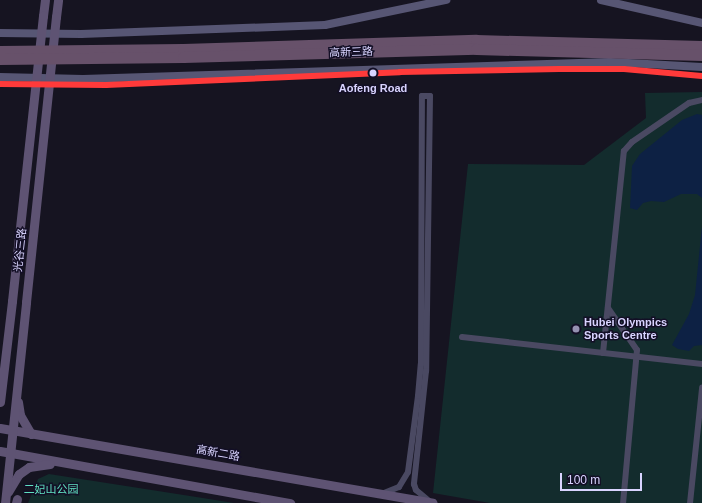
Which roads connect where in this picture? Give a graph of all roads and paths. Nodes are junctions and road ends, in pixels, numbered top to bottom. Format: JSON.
{"nodes":[{"id":1,"x":44,"y":0,"type":"edge"},
{"id":2,"x":58,"y":0,"type":"edge"},
{"id":3,"x":446,"y":0,"type":"edge"},
{"id":4,"x":601,"y":0,"type":"edge"},
{"id":5,"x":702,"y":23,"type":"edge"},
{"id":6,"x":0,"y":33,"type":"edge"},
{"id":7,"x":702,"y":46,"type":"edge"},
{"id":8,"x":0,"y":51,"type":"edge"},
{"id":9,"x":702,"y":55,"type":"edge"},
{"id":10,"x":0,"y":59,"type":"edge"},
{"id":11,"x":702,"y":68,"type":"edge"},
{"id":12,"x":0,"y":78,"type":"edge"},
{"id":13,"x":702,"y":100,"type":"edge"},
{"id":14,"x":608,"y":308,"type":"junction"},
{"id":15,"x":462,"y":337,"type":"dead end"},
{"id":16,"x":603,"y":353,"type":"junction"},
{"id":17,"x":638,"y":357,"type":"junction"},
{"id":18,"x":702,"y":364,"type":"edge"},
{"id":19,"x":1,"y":388,"type":"edge"},
{"id":20,"x":702,"y":388,"type":"edge"},
{"id":21,"x":16,"y":397,"type":"junction"},
{"id":22,"x":0,"y":402,"type":"edge"},
{"id":23,"x":0,"y":428,"type":"edge"},
{"id":24,"x":12,"y":430,"type":"junction"},
{"id":25,"x":31,"y":434,"type":"junction"},
{"id":26,"x":0,"y":451,"type":"edge"},
{"id":27,"x":10,"y":452,"type":"junction"},
{"id":28,"x":63,"y":464,"type":"junction"},
{"id":29,"x":384,"y":493,"type":"junction"},
{"id":30,"x":6,"y":499,"type":"edge"},
{"id":31,"x":290,"y":503,"type":"edge"},
{"id":32,"x":433,"y":503,"type":"edge"},
{"id":33,"x":623,"y":503,"type":"edge"},
{"id":34,"x":690,"y":503,"type":"edge"}],
"edges":[{"from":1,"to":19,"type":"main road","name":"光谷三路","bridge":true},
{"from":2,"to":21,"type":"main road","name":"光谷三路","bridge":true},
{"from":3,"to":6,"type":"main road"},
{"from":4,"to":5,"type":"main road"},
{"from":7,"to":8,"type":"highway","name":"高新三路","bridge":true},
{"from":9,"to":10,"type":"highway","name":"高新三路","bridge":true},
{"from":11,"to":12,"type":"main road","name":"高新三路"},
{"from":13,"to":14,"type":"street"},
{"from":14,"to":16,"type":"street"},
{"from":14,"to":17,"type":"street"},
{"from":15,"to":16,"type":"street"},
{"from":16,"to":17,"type":"street"},
{"from":17,"to":18,"type":"street"},
{"from":17,"to":33,"type":"street"},
{"from":19,"to":22,"type":"main road","name":"光谷三路"},
{"from":20,"to":34,"type":"street"},
{"from":21,"to":24,"type":"main road","name":"光谷三路"},
{"from":21,"to":25,"type":"main road"},
{"from":23,"to":24,"type":"main road","name":"高新二路"},
{"from":24,"to":25,"type":"main road","name":"高新二路"},
{"from":24,"to":27,"type":"main road","name":"光谷三路"},
{"from":25,"to":29,"type":"main road","name":"高新二路"},
{"from":26,"to":27,"type":"main road"},
{"from":27,"to":28,"type":"main road"},
{"from":27,"to":30,"type":"main road","name":"光谷三路"},
{"from":28,"to":30,"type":"main road"},
{"from":28,"to":31,"type":"main road"},
{"from":29,"to":32,"type":"main road","name":"高新二路"},
{"from":29,"to":32,"type":"street"}]}
